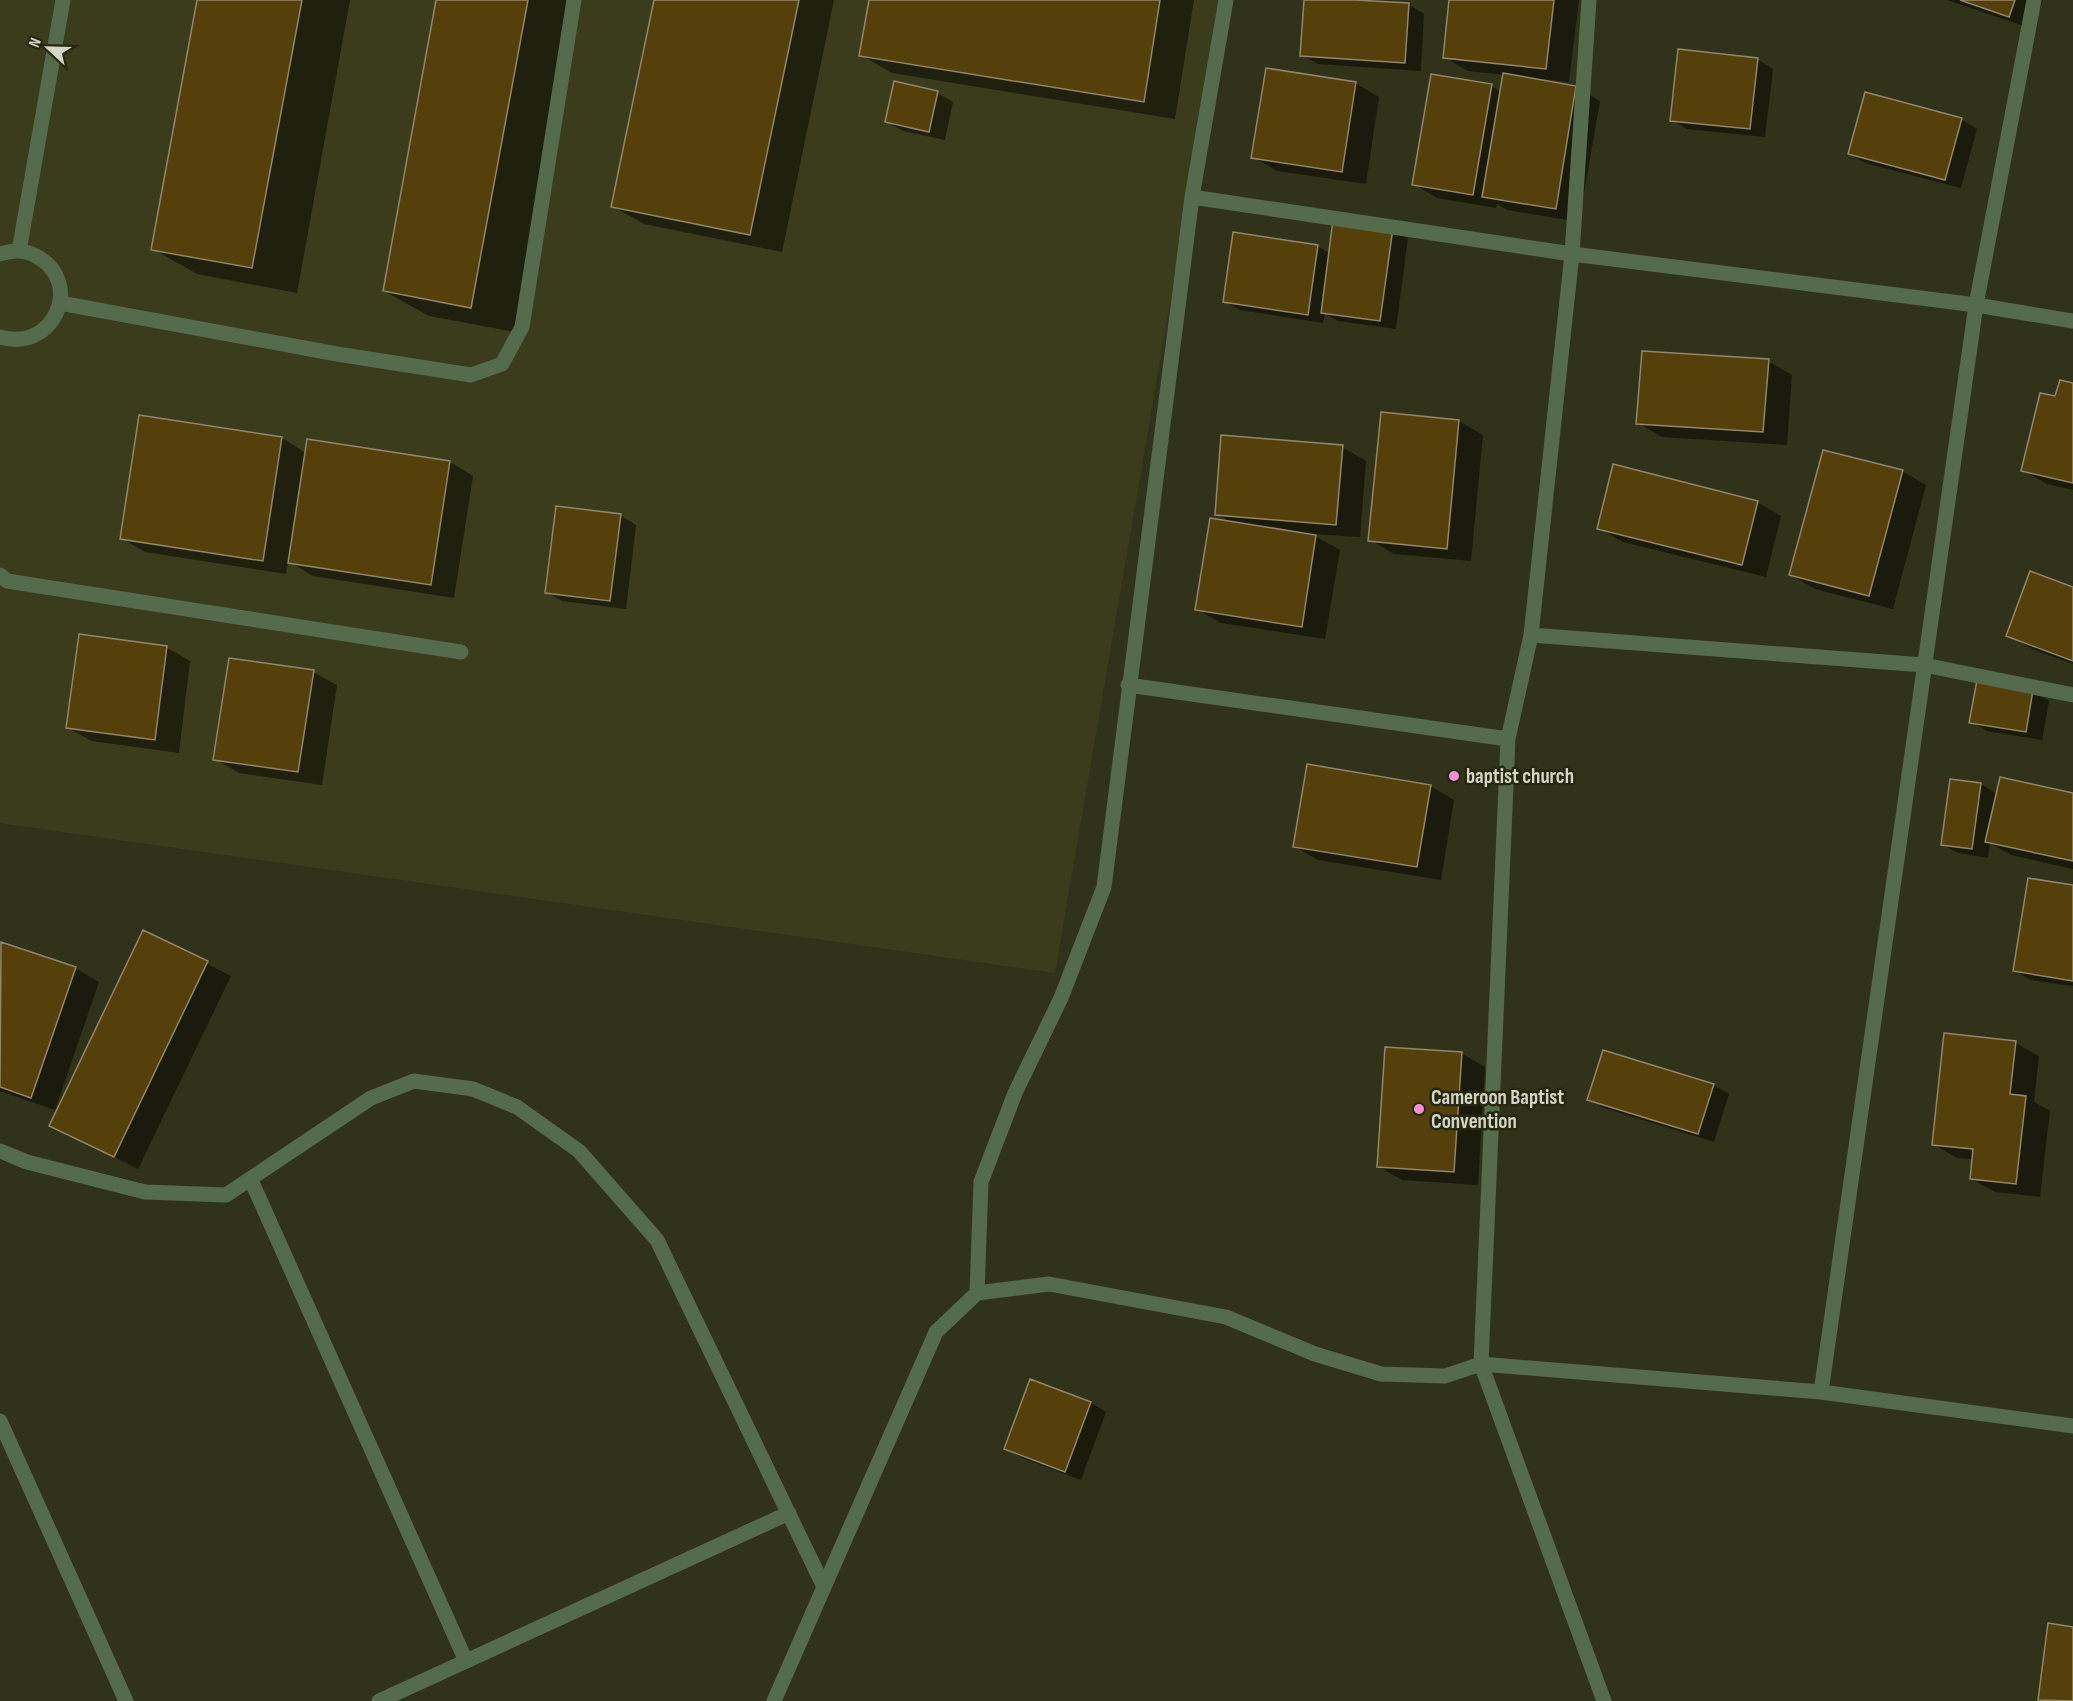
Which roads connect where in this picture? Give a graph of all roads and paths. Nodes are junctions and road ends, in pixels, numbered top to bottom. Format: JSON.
{"nodes":[{"id":1,"x":63,"y":0,"type":"edge"},
{"id":2,"x":574,"y":0,"type":"edge"},
{"id":3,"x":1226,"y":0,"type":"edge"},
{"id":4,"x":1588,"y":0,"type":"edge"},
{"id":5,"x":2034,"y":0,"type":"edge"},
{"id":6,"x":1192,"y":197,"type":"junction"},
{"id":7,"x":19,"y":251,"type":"junction"},
{"id":8,"x":0,"y":254,"type":"edge"},
{"id":9,"x":1572,"y":254,"type":"junction"},
{"id":10,"x":60,"y":303,"type":"junction"},
{"id":11,"x":1976,"y":305,"type":"junction"},
{"id":12,"x":2073,"y":321,"type":"edge"},
{"id":13,"x":0,"y":340,"type":"edge"},
{"id":14,"x":0,"y":575,"type":"edge"},
{"id":15,"x":1531,"y":635,"type":"junction"},
{"id":16,"x":461,"y":652,"type":"dead end"},
{"id":17,"x":1924,"y":665,"type":"junction"},
{"id":18,"x":1128,"y":685,"type":"junction"},
{"id":19,"x":2073,"y":695,"type":"edge"},
{"id":20,"x":1508,"y":739,"type":"junction"},
{"id":21,"x":0,"y":1151,"type":"edge"},
{"id":22,"x":250,"y":1180,"type":"junction"},
{"id":23,"x":977,"y":1293,"type":"junction"},
{"id":24,"x":1481,"y":1364,"type":"junction"},
{"id":25,"x":1821,"y":1392,"type":"junction"},
{"id":26,"x":0,"y":1421,"type":"edge"},
{"id":27,"x":2073,"y":1426,"type":"edge"},
{"id":28,"x":789,"y":1513,"type":"junction"},
{"id":29,"x":824,"y":1587,"type":"junction"},
{"id":30,"x":466,"y":1661,"type":"junction"},
{"id":31,"x":126,"y":1701,"type":"edge"},
{"id":32,"x":379,"y":1701,"type":"edge"},
{"id":33,"x":774,"y":1701,"type":"edge"},
{"id":34,"x":1604,"y":1701,"type":"edge"}],
"edges":[{"from":1,"to":7,"type":"street"},
{"from":2,"to":10,"type":"street"},
{"from":3,"to":6,"type":"street"},
{"from":4,"to":9,"type":"street"},
{"from":5,"to":11,"type":"street"},
{"from":6,"to":9,"type":"street"},
{"from":6,"to":18,"type":"street"},
{"from":7,"to":8,"type":"street"},
{"from":7,"to":10,"type":"street"},
{"from":9,"to":11,"type":"street"},
{"from":9,"to":15,"type":"street"},
{"from":10,"to":13,"type":"street"},
{"from":11,"to":12,"type":"street"},
{"from":11,"to":17,"type":"street"},
{"from":14,"to":16,"type":"street"},
{"from":15,"to":17,"type":"street"},
{"from":15,"to":20,"type":"street"},
{"from":17,"to":19,"type":"street"},
{"from":17,"to":25,"type":"street"},
{"from":18,"to":20,"type":"street"},
{"from":18,"to":23,"type":"street"},
{"from":20,"to":24,"type":"street"},
{"from":21,"to":22,"type":"street"},
{"from":22,"to":28,"type":"street"},
{"from":22,"to":30,"type":"street"},
{"from":23,"to":24,"type":"street"},
{"from":23,"to":29,"type":"street"},
{"from":24,"to":25,"type":"street"},
{"from":24,"to":34,"type":"street"},
{"from":25,"to":27,"type":"street"},
{"from":26,"to":31,"type":"street"},
{"from":28,"to":29,"type":"street"},
{"from":28,"to":30,"type":"street"},
{"from":29,"to":33,"type":"street"},
{"from":30,"to":32,"type":"street"}]}
